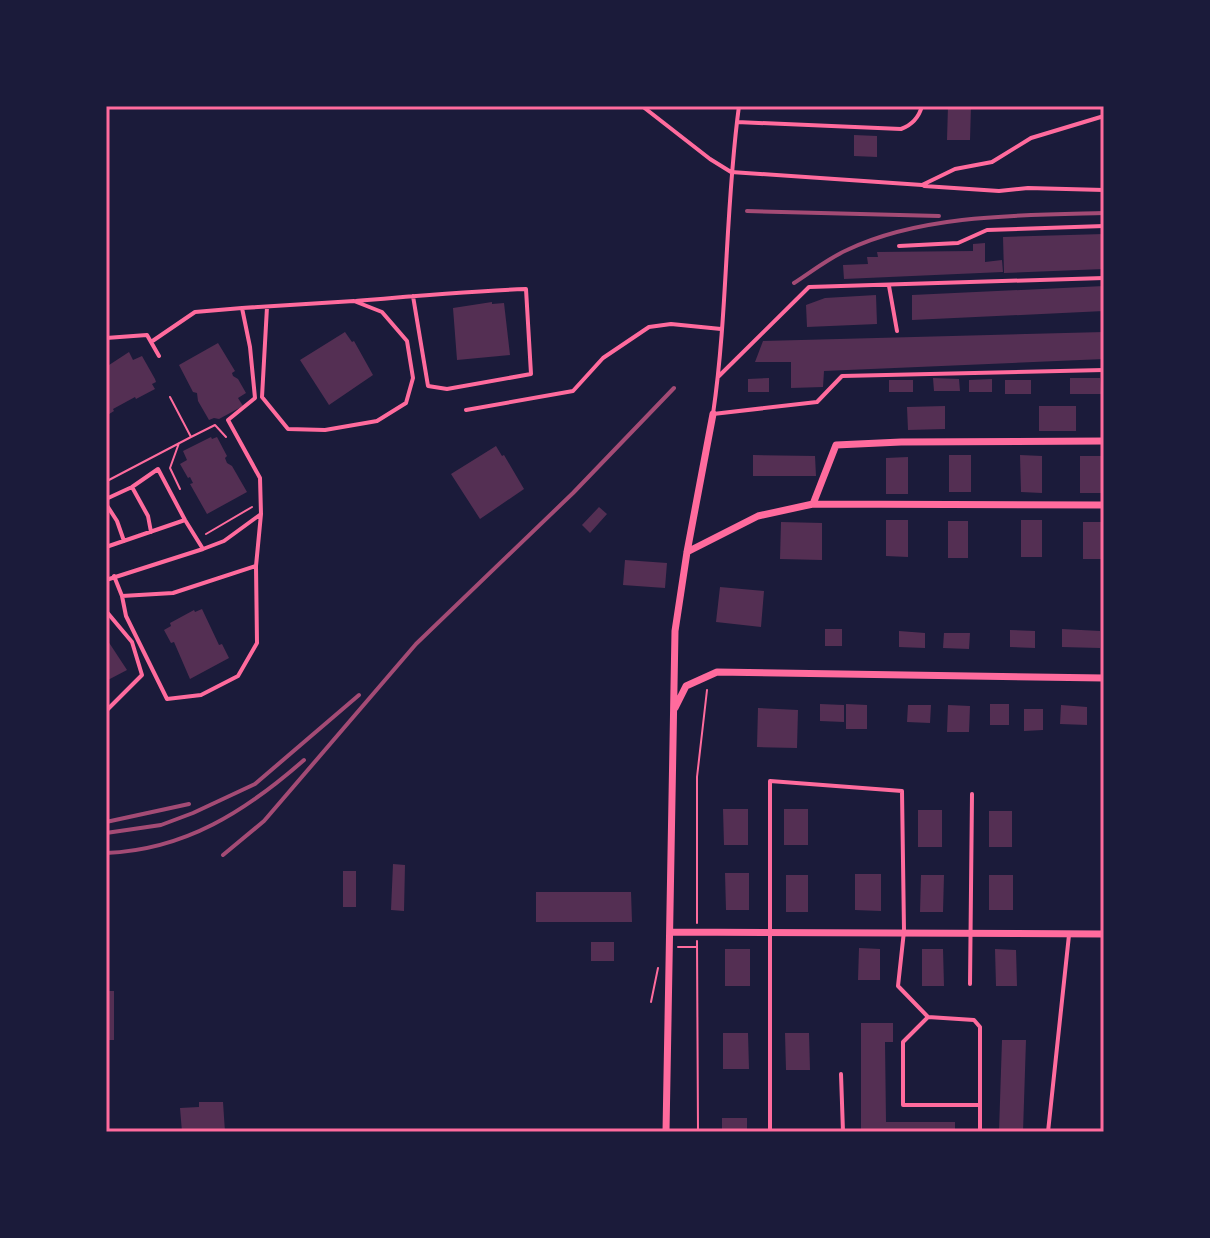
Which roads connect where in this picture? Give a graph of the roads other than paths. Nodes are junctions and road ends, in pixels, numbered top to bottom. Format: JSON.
{"nodes":[{"id":1,"x":642,"y":106,"type":"edge"},
{"id":2,"x":739,"y":106,"type":"edge"},
{"id":3,"x":922,"y":106,"type":"edge"},
{"id":4,"x":1104,"y":116,"type":"edge"},
{"id":5,"x":737,"y":122,"type":"junction"},
{"id":6,"x":731,"y":172,"type":"junction"},
{"id":7,"x":922,"y":185,"type":"junction"},
{"id":8,"x":1104,"y":190,"type":"edge"},
{"id":9,"x":1104,"y":226,"type":"edge"},
{"id":10,"x":899,"y":246,"type":"dead end"},
{"id":11,"x":1104,"y":278,"type":"edge"},
{"id":12,"x":889,"y":286,"type":"junction"},
{"id":13,"x":413,"y":296,"type":"junction"},
{"id":14,"x":354,"y":301,"type":"junction"},
{"id":15,"x":267,"y":307,"type":"junction"},
{"id":16,"x":242,"y":308,"type":"junction"},
{"id":17,"x":721,"y":329,"type":"junction"},
{"id":18,"x":897,"y":331,"type":"dead end"},
{"id":19,"x":106,"y":338,"type":"edge"},
{"id":20,"x":151,"y":342,"type":"junction"},
{"id":21,"x":159,"y":356,"type":"dead end"},
{"id":22,"x":1104,"y":370,"type":"edge"},
{"id":23,"x":719,"y":376,"type":"junction"},
{"id":24,"x":466,"y":410,"type":"dead end"},
{"id":25,"x":713,"y":414,"type":"junction"},
{"id":26,"x":1104,"y":441,"type":"edge"},
{"id":27,"x":132,"y":487,"type":"junction"},
{"id":28,"x":106,"y":501,"type":"edge"},
{"id":29,"x":813,"y":504,"type":"junction"},
{"id":30,"x":1104,"y":505,"type":"edge"},
{"id":31,"x":261,"y":514,"type":"junction"},
{"id":32,"x":185,"y":520,"type":"junction"},
{"id":33,"x":151,"y":532,"type":"junction"},
{"id":34,"x":124,"y":541,"type":"junction"},
{"id":35,"x":106,"y":547,"type":"edge"},
{"id":36,"x":203,"y":549,"type":"junction"},
{"id":37,"x":687,"y":552,"type":"junction"},
{"id":38,"x":256,"y":566,"type":"junction"},
{"id":39,"x":114,"y":576,"type":"junction"},
{"id":40,"x":106,"y":580,"type":"edge"},
{"id":41,"x":122,"y":596,"type":"junction"},
{"id":42,"x":106,"y":611,"type":"edge"},
{"id":43,"x":1100,"y":678,"type":"edge"},
{"id":44,"x":1104,"y":685,"type":"edge"},
{"id":45,"x":674,"y":710,"type":"junction"},
{"id":46,"x":106,"y":711,"type":"edge"},
{"id":47,"x":972,"y":794,"type":"dead end"},
{"id":48,"x":904,"y":931,"type":"junction"},
{"id":49,"x":671,"y":932,"type":"junction"},
{"id":50,"x":971,"y":932,"type":"junction"},
{"id":51,"x":771,"y":933,"type":"junction"},
{"id":52,"x":1069,"y":933,"type":"junction"},
{"id":53,"x":1104,"y":934,"type":"edge"},
{"id":54,"x":970,"y":984,"type":"dead end"},
{"id":55,"x":928,"y":1017,"type":"junction"},
{"id":56,"x":841,"y":1074,"type":"dead end"},
{"id":57,"x":978,"y":1105,"type":"junction"},
{"id":58,"x":666,"y":1132,"type":"edge"},
{"id":59,"x":770,"y":1132,"type":"edge"},
{"id":60,"x":843,"y":1132,"type":"edge"},
{"id":61,"x":980,"y":1132,"type":"edge"},
{"id":62,"x":1048,"y":1132,"type":"edge"}],
"edges":[{"from":1,"to":6,"type":"lane"},
{"from":2,"to":5,"type":"lane"},
{"from":3,"to":5,"type":"lane"},
{"from":4,"to":7,"type":"lane"},
{"from":5,"to":6,"type":"lane"},
{"from":6,"to":7,"type":"lane"},
{"from":6,"to":17,"type":"lane"},
{"from":7,"to":8,"type":"lane"},
{"from":9,"to":10,"type":"lane"},
{"from":11,"to":12,"type":"lane"},
{"from":12,"to":18,"type":"lane"},
{"from":12,"to":23,"type":"lane"},
{"from":13,"to":13,"type":"lane"},
{"from":13,"to":14,"type":"lane"},
{"from":14,"to":15,"type":"lane"},
{"from":14,"to":15,"type":"lane"},
{"from":15,"to":16,"type":"lane"},
{"from":16,"to":20,"type":"lane"},
{"from":16,"to":31,"type":"lane"},
{"from":17,"to":23,"type":"lane"},
{"from":17,"to":24,"type":"lane"},
{"from":19,"to":20,"type":"lane"},
{"from":20,"to":21,"type":"lane"},
{"from":22,"to":25,"type":"lane"},
{"from":23,"to":25,"type":"lane"},
{"from":25,"to":37,"type":"street"},
{"from":26,"to":29,"type":"street"},
{"from":27,"to":28,"type":"lane"},
{"from":27,"to":32,"type":"lane"},
{"from":27,"to":33,"type":"lane"},
{"from":28,"to":34,"type":"lane"},
{"from":29,"to":30,"type":"street"},
{"from":29,"to":37,"type":"street"},
{"from":31,"to":36,"type":"lane"},
{"from":31,"to":38,"type":"lane"},
{"from":32,"to":33,"type":"lane"},
{"from":32,"to":36,"type":"lane"},
{"from":33,"to":34,"type":"lane"},
{"from":34,"to":35,"type":"lane"},
{"from":36,"to":39,"type":"lane"},
{"from":37,"to":45,"type":"street"},
{"from":38,"to":41,"type":"lane"},
{"from":38,"to":41,"type":"lane"},
{"from":39,"to":40,"type":"lane"},
{"from":39,"to":41,"type":"lane"},
{"from":42,"to":46,"type":"lane"},
{"from":43,"to":44,"type":"lane"},
{"from":43,"to":45,"type":"street"},
{"from":45,"to":49,"type":"street"},
{"from":47,"to":50,"type":"lane"},
{"from":48,"to":50,"type":"street"},
{"from":48,"to":51,"type":"street"},
{"from":48,"to":51,"type":"lane"},
{"from":48,"to":55,"type":"lane"},
{"from":49,"to":51,"type":"street"},
{"from":49,"to":58,"type":"street"},
{"from":50,"to":52,"type":"street"},
{"from":50,"to":54,"type":"lane"},
{"from":51,"to":59,"type":"lane"},
{"from":52,"to":53,"type":"street"},
{"from":52,"to":62,"type":"lane"},
{"from":55,"to":57,"type":"lane"},
{"from":55,"to":57,"type":"lane"},
{"from":56,"to":60,"type":"lane"},
{"from":57,"to":61,"type":"lane"}]}
